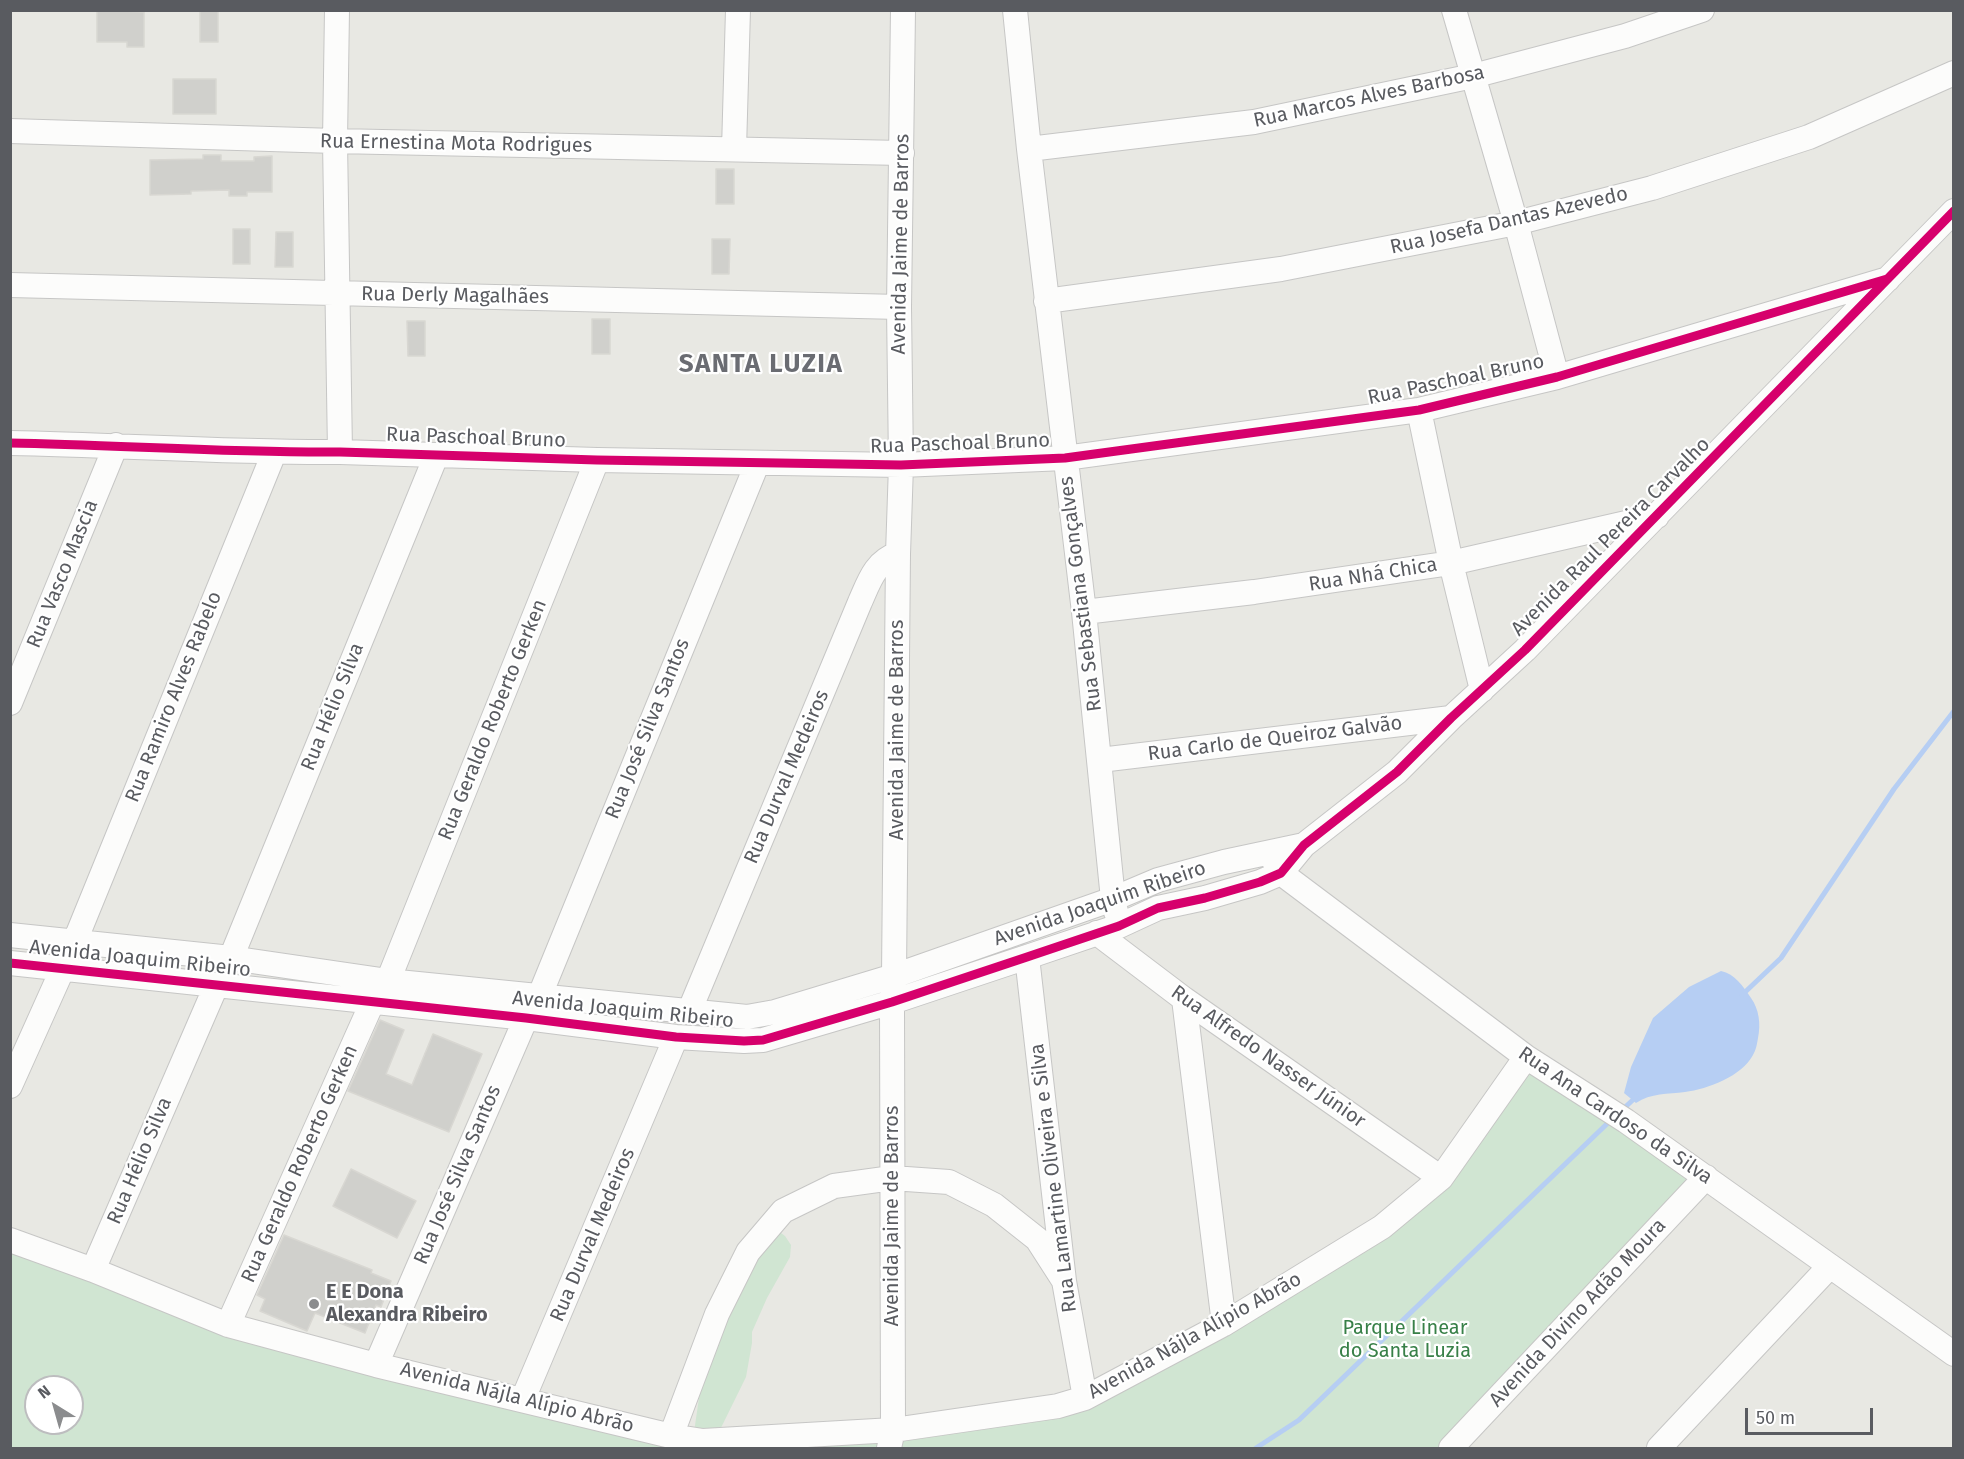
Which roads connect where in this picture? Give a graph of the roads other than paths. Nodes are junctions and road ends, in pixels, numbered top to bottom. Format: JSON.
{"nodes":[{"id":1,"x":337,"y":10,"type":"edge"},
{"id":2,"x":738,"y":10,"type":"edge"},
{"id":3,"x":1015,"y":10,"type":"edge"},
{"id":4,"x":1454,"y":10,"type":"edge"},
{"id":5,"x":1702,"y":10,"type":"edge"},
{"id":6,"x":910,"y":11,"type":"edge"},
{"id":7,"x":1953,"y":74,"type":"edge"},
{"id":8,"x":1473,"y":76,"type":"junction"},
{"id":9,"x":10,"y":131,"type":"edge"},
{"id":10,"x":335,"y":141,"type":"junction"},
{"id":11,"x":734,"y":149,"type":"junction"},
{"id":12,"x":1029,"y":149,"type":"junction"},
{"id":13,"x":902,"y":153,"type":"junction"},
{"id":14,"x":1953,"y":211,"type":"edge"},
{"id":15,"x":1516,"y":223,"type":"junction"},
{"id":16,"x":1890,"y":278,"type":"junction"},
{"id":17,"x":10,"y":285,"type":"edge"},
{"id":18,"x":338,"y":293,"type":"junction"},
{"id":19,"x":1046,"y":301,"type":"junction"},
{"id":20,"x":899,"y":307,"type":"junction"},
{"id":21,"x":1557,"y":377,"type":"junction"},
{"id":22,"x":1419,"y":410,"type":"junction"},
{"id":23,"x":10,"y":443,"type":"edge"},
{"id":24,"x":116,"y":445,"type":"junction"},
{"id":25,"x":340,"y":452,"type":"junction"},
{"id":26,"x":274,"y":453,"type":"junction"},
{"id":27,"x":436,"y":456,"type":"junction"},
{"id":28,"x":1065,"y":458,"type":"junction"},
{"id":29,"x":597,"y":460,"type":"junction"},
{"id":30,"x":757,"y":464,"type":"junction"},
{"id":31,"x":901,"y":465,"type":"junction"},
{"id":32,"x":1657,"y":516,"type":"junction"},
{"id":33,"x":898,"y":554,"type":"junction"},
{"id":34,"x":1450,"y":563,"type":"junction"},
{"id":35,"x":1084,"y":612,"type":"junction"},
{"id":36,"x":1482,"y":690,"type":"junction"},
{"id":37,"x":10,"y":703,"type":"edge"},
{"id":38,"x":1451,"y":718,"type":"junction"},
{"id":39,"x":1100,"y":760,"type":"junction"},
{"id":40,"x":1275,"y":863,"type":"junction"},
{"id":41,"x":1113,"y":899,"type":"junction"},
{"id":42,"x":1108,"y":929,"type":"junction"},
{"id":43,"x":10,"y":935,"type":"edge"},
{"id":44,"x":75,"y":942,"type":"junction"},
{"id":45,"x":1028,"y":957,"type":"junction"},
{"id":46,"x":231,"y":958,"type":"junction"},
{"id":47,"x":10,"y":963,"type":"edge"},
{"id":48,"x":63,"y":968,"type":"junction"},
{"id":49,"x":894,"y":976,"type":"junction"},
{"id":50,"x":388,"y":981,"type":"junction"},
{"id":51,"x":216,"y":986,"type":"junction"},
{"id":52,"x":540,"y":995,"type":"junction"},
{"id":53,"x":1184,"y":999,"type":"junction"},
{"id":54,"x":892,"y":1002,"type":"junction"},
{"id":55,"x":372,"y":1003,"type":"junction"},
{"id":56,"x":690,"y":1012,"type":"junction"},
{"id":57,"x":526,"y":1018,"type":"junction"},
{"id":58,"x":676,"y":1037,"type":"junction"},
{"id":59,"x":1526,"y":1057,"type":"junction"},
{"id":60,"x":10,"y":1086,"type":"edge"},
{"id":61,"x":892,"y":1178,"type":"junction"},
{"id":62,"x":1441,"y":1178,"type":"junction"},
{"id":63,"x":1706,"y":1178,"type":"junction"},
{"id":64,"x":10,"y":1240,"type":"edge"},
{"id":65,"x":1830,"y":1266,"type":"junction"},
{"id":66,"x":93,"y":1270,"type":"junction"},
{"id":67,"x":1064,"y":1281,"type":"junction"},
{"id":68,"x":1224,"y":1324,"type":"junction"},
{"id":69,"x":228,"y":1325,"type":"junction"},
{"id":70,"x":1953,"y":1354,"type":"edge"},
{"id":71,"x":376,"y":1365,"type":"junction"},
{"id":72,"x":1085,"y":1398,"type":"junction"},
{"id":73,"x":523,"y":1399,"type":"junction"},
{"id":74,"x":671,"y":1436,"type":"junction"},
{"id":75,"x":891,"y":1439,"type":"edge"},
{"id":76,"x":1451,"y":1449,"type":"edge"},
{"id":77,"x":1659,"y":1449,"type":"edge"}],
"edges":[{"from":1,"to":10,"type":"street"},
{"from":2,"to":11,"type":"street"},
{"from":3,"to":12,"type":"street","name":"Rua Sebastiana Gonçalves"},
{"from":4,"to":8,"type":"street"},
{"from":5,"to":8,"type":"street","name":"Rua Marcos Alves Barbosa"},
{"from":6,"to":13,"type":"street","name":"Avenida Jaime de Barros"},
{"from":7,"to":15,"type":"street","name":"Rua Josefa Dantas Azevedo"},
{"from":8,"to":12,"type":"street","name":"Rua Marcos Alves Barbosa"},
{"from":8,"to":15,"type":"street"},
{"from":9,"to":10,"type":"street","name":"Rua Ernestina Mota Rodrigues"},
{"from":10,"to":11,"type":"street","name":"Rua Ernestina Mota Rodrigues"},
{"from":10,"to":18,"type":"street"},
{"from":11,"to":13,"type":"street","name":"Rua Ernestina Mota Rodrigues"},
{"from":12,"to":19,"type":"street","name":"Rua Sebastiana Gonçalves"},
{"from":13,"to":20,"type":"street","name":"Avenida Jaime de Barros"},
{"from":14,"to":16,"type":"street","name":"Avenida Raul Pereira Carvalho"},
{"from":15,"to":19,"type":"street","name":"Rua Josefa Dantas Azevedo"},
{"from":15,"to":21,"type":"street"},
{"from":16,"to":21,"type":"street","name":"Rua Paschoal Bruno"},
{"from":16,"to":32,"type":"street","name":"Avenida Raul Pereira Carvalho"},
{"from":17,"to":18,"type":"street","name":"Rua Derly Magalhães"},
{"from":18,"to":20,"type":"street","name":"Rua Derly Magalhães"},
{"from":18,"to":25,"type":"street"},
{"from":19,"to":28,"type":"street","name":"Rua Sebastiana Gonçalves"},
{"from":20,"to":31,"type":"street","name":"Avenida Jaime de Barros"},
{"from":21,"to":22,"type":"street","name":"Rua Paschoal Bruno"},
{"from":22,"to":28,"type":"street","name":"Rua Paschoal Bruno"},
{"from":22,"to":34,"type":"street"},
{"from":23,"to":24,"type":"street","name":"Rua Paschoal Bruno"},
{"from":24,"to":26,"type":"street","name":"Rua Paschoal Bruno"},
{"from":24,"to":37,"type":"street","name":"Rua Vasco Mascia"},
{"from":25,"to":26,"type":"street","name":"Rua Paschoal Bruno"},
{"from":25,"to":27,"type":"street","name":"Rua Paschoal Bruno"},
{"from":26,"to":44,"type":"street","name":"Rua Ramiro Alves Rabelo"},
{"from":27,"to":29,"type":"street","name":"Rua Paschoal Bruno"},
{"from":27,"to":46,"type":"street","name":"Rua Hélio Silva"},
{"from":28,"to":31,"type":"street","name":"Rua Paschoal Bruno"},
{"from":28,"to":35,"type":"street","name":"Rua Sebastiana Gonçalves"},
{"from":29,"to":30,"type":"street","name":"Rua Paschoal Bruno"},
{"from":29,"to":50,"type":"street","name":"Rua Geraldo Roberto Gerken"},
{"from":30,"to":31,"type":"street","name":"Rua Paschoal Bruno"},
{"from":30,"to":52,"type":"street","name":"Rua José Silva Santos"},
{"from":31,"to":33,"type":"street","name":"Avenida Jaime de Barros"},
{"from":32,"to":34,"type":"street","name":"Rua Nhá Chica"},
{"from":32,"to":36,"type":"street","name":"Avenida Raul Pereira Carvalho"},
{"from":33,"to":49,"type":"street","name":"Avenida Jaime de Barros"},
{"from":33,"to":56,"type":"street","name":"Rua Durval Medeiros"},
{"from":34,"to":35,"type":"street","name":"Rua Nhá Chica"},
{"from":34,"to":36,"type":"street"},
{"from":35,"to":39,"type":"street","name":"Rua Sebastiana Gonçalves"},
{"from":36,"to":38,"type":"street","name":"Avenida Raul Pereira Carvalho"},
{"from":38,"to":39,"type":"street","name":"Rua Carlo de Queiroz Galvão"},
{"from":38,"to":40,"type":"street","name":"Avenida Raul Pereira Carvalho"},
{"from":39,"to":41,"type":"street","name":"Rua Sebastiana Gonçalves"},
{"from":40,"to":41,"type":"street","name":"Avenida Joaquim Ribeiro"},
{"from":40,"to":42,"type":"street","name":"Avenida Joaquim Ribeiro"},
{"from":40,"to":59,"type":"street","name":"Rua Ana Cardoso da Silva"},
{"from":41,"to":42,"type":"street","name":"Rua Sebastiana Gonçalves"},
{"from":41,"to":49,"type":"street","name":"Avenida Joaquim Ribeiro"},
{"from":42,"to":45,"type":"street","name":"Avenida Joaquim Ribeiro"},
{"from":42,"to":53,"type":"street","name":"Rua Alfredo Nasser Júnior"},
{"from":43,"to":44,"type":"street","name":"Avenida Joaquim Ribeiro"},
{"from":44,"to":46,"type":"street","name":"Avenida Joaquim Ribeiro"},
{"from":45,"to":54,"type":"street","name":"Avenida Joaquim Ribeiro"},
{"from":45,"to":67,"type":"street","name":"Rua Lamartine Oliveira e Silva"},
{"from":46,"to":50,"type":"street","name":"Avenida Joaquim Ribeiro"},
{"from":47,"to":48,"type":"street","name":"Avenida Joaquim Ribeiro"},
{"from":48,"to":51,"type":"street","name":"Avenida Joaquim Ribeiro"},
{"from":48,"to":60,"type":"street"},
{"from":49,"to":54,"type":"street","name":"Avenida Jaime de Barros"},
{"from":49,"to":56,"type":"street","name":"Avenida Joaquim Ribeiro"},
{"from":50,"to":52,"type":"street","name":"Avenida Joaquim Ribeiro"},
{"from":51,"to":55,"type":"street","name":"Avenida Joaquim Ribeiro"},
{"from":51,"to":66,"type":"street","name":"Rua Hélio Silva"},
{"from":52,"to":56,"type":"street","name":"Avenida Joaquim Ribeiro"},
{"from":53,"to":62,"type":"street","name":"Rua Alfredo Nasser Júnior"},
{"from":53,"to":68,"type":"street"},
{"from":54,"to":58,"type":"street","name":"Avenida Joaquim Ribeiro"},
{"from":54,"to":61,"type":"street","name":"Avenida Jaime de Barros"},
{"from":55,"to":57,"type":"street","name":"Avenida Joaquim Ribeiro"},
{"from":55,"to":69,"type":"street","name":"Rua Geraldo Roberto Gerken"},
{"from":57,"to":58,"type":"street","name":"Avenida Joaquim Ribeiro"},
{"from":57,"to":71,"type":"street","name":"Rua José Silva Santos"},
{"from":58,"to":73,"type":"street","name":"Rua Durval Medeiros"},
{"from":59,"to":62,"type":"street","name":"Avenida Nájla Alípio Abrão"},
{"from":59,"to":63,"type":"street","name":"Rua Ana Cardoso da Silva"},
{"from":61,"to":67,"type":"street"},
{"from":61,"to":74,"type":"street"},
{"from":61,"to":75,"type":"street","name":"Avenida Jaime de Barros"},
{"from":62,"to":68,"type":"street","name":"Avenida Nájla Alípio Abrão"},
{"from":63,"to":65,"type":"street","name":"Rua Ana Cardoso da Silva"},
{"from":63,"to":76,"type":"street","name":"Avenida Divino Adão Moura"},
{"from":64,"to":66,"type":"street","name":"Avenida Nájla Alípio Abrão"},
{"from":65,"to":70,"type":"street","name":"Rua Ana Cardoso da Silva"},
{"from":65,"to":77,"type":"street"},
{"from":66,"to":69,"type":"street","name":"Avenida Nájla Alípio Abrão"},
{"from":67,"to":72,"type":"street","name":"Rua Lamartine Oliveira e Silva"},
{"from":68,"to":72,"type":"street","name":"Avenida Nájla Alípio Abrão"},
{"from":69,"to":71,"type":"street","name":"Avenida Nájla Alípio Abrão"},
{"from":71,"to":73,"type":"street","name":"Avenida Nájla Alípio Abrão"},
{"from":72,"to":75,"type":"street","name":"Avenida Nájla Alípio Abrão"},
{"from":73,"to":74,"type":"street","name":"Avenida Nájla Alípio Abrão"},
{"from":74,"to":75,"type":"street","name":"Avenida Nájla Alípio Abrão"}]}
